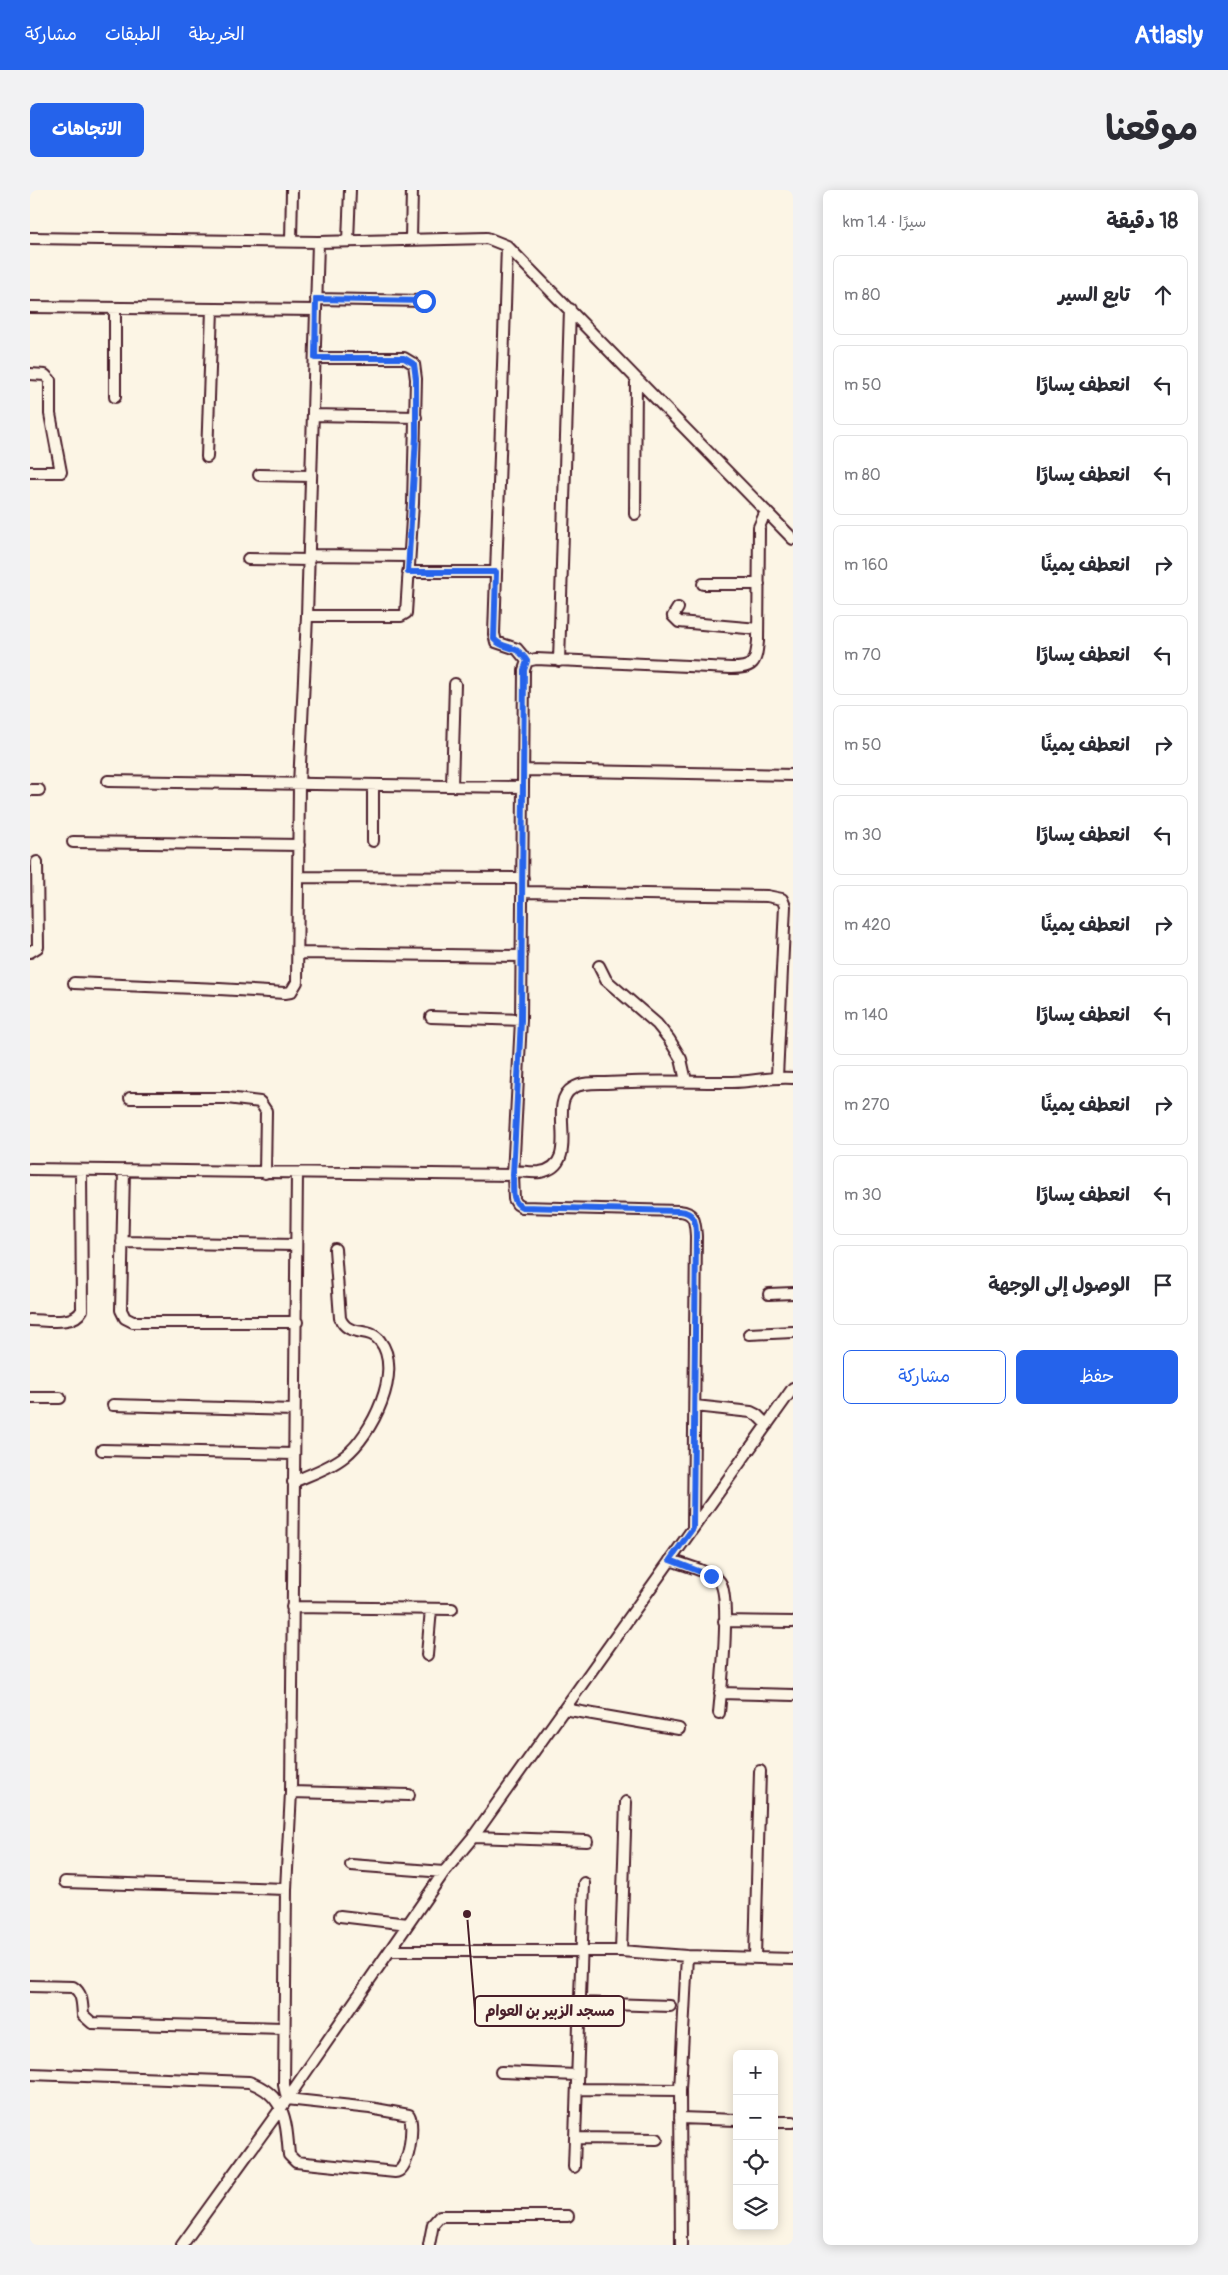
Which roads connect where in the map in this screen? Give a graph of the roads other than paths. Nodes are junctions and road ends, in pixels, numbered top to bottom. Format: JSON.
{"nodes":[{"id":1,"x":292,"y":190,"type":"edge"},
{"id":2,"x":350,"y":190,"type":"edge"},
{"id":3,"x":412,"y":190,"type":"edge"},
{"id":4,"x":30,"y":238,"type":"edge"},
{"id":5,"x":411,"y":239,"type":"junction"},
{"id":6,"x":291,"y":241,"type":"junction"},
{"id":7,"x":348,"y":241,"type":"junction"},
{"id":8,"x":318,"y":242,"type":"junction"},
{"id":9,"x":507,"y":246,"type":"junction"},
{"id":10,"x":316,"y":299,"type":"junction"},
{"id":11,"x":424,"y":301,"type":"dead end"},
{"id":12,"x":30,"y":307,"type":"edge"},
{"id":13,"x":115,"y":309,"type":"junction"},
{"id":14,"x":212,"y":309,"type":"junction"},
{"id":15,"x":570,"y":309,"type":"junction"},
{"id":16,"x":316,"y":310,"type":"junction"},
{"id":17,"x":315,"y":358,"type":"junction"},
{"id":18,"x":30,"y":374,"type":"edge"},
{"id":19,"x":636,"y":379,"type":"junction"},
{"id":20,"x":115,"y":397,"type":"dead end"},
{"id":21,"x":313,"y":415,"type":"junction"},
{"id":22,"x":416,"y":417,"type":"junction"},
{"id":23,"x":207,"y":457,"type":"dead end"},
{"id":24,"x":30,"y":472,"type":"edge"},
{"id":25,"x":259,"y":475,"type":"dead end"},
{"id":26,"x":311,"y":476,"type":"junction"},
{"id":27,"x":766,"y":511,"type":"junction"},
{"id":28,"x":635,"y":514,"type":"dead end"},
{"id":29,"x":793,"y":539,"type":"edge"},
{"id":30,"x":409,"y":556,"type":"junction"},
{"id":31,"x":309,"y":557,"type":"junction"},
{"id":32,"x":248,"y":560,"type":"dead end"},
{"id":33,"x":408,"y":572,"type":"junction"},
{"id":34,"x":496,"y":572,"type":"junction"},
{"id":35,"x":703,"y":584,"type":"dead end"},
{"id":36,"x":759,"y":584,"type":"junction"},
{"id":37,"x":678,"y":608,"type":"dead end"},
{"id":38,"x":307,"y":616,"type":"junction"},
{"id":39,"x":758,"y":629,"type":"junction"},
{"id":40,"x":559,"y":660,"type":"junction"},
{"id":41,"x":527,"y":661,"type":"junction"},
{"id":42,"x":455,"y":684,"type":"dead end"},
{"id":43,"x":524,"y":770,"type":"junction"},
{"id":44,"x":793,"y":775,"type":"edge"},
{"id":45,"x":108,"y":781,"type":"dead end"},
{"id":46,"x":299,"y":785,"type":"junction"},
{"id":47,"x":373,"y":785,"type":"junction"},
{"id":48,"x":452,"y":786,"type":"junction"},
{"id":49,"x":524,"y":787,"type":"junction"},
{"id":50,"x":373,"y":841,"type":"dead end"},
{"id":51,"x":73,"y":842,"type":"dead end"},
{"id":52,"x":299,"y":845,"type":"junction"},
{"id":53,"x":37,"y":862,"type":"dead end"},
{"id":54,"x":300,"y":877,"type":"junction"},
{"id":55,"x":522,"y":878,"type":"junction"},
{"id":56,"x":522,"y":892,"type":"junction"},
{"id":57,"x":30,"y":952,"type":"edge"},
{"id":58,"x":299,"y":953,"type":"junction"},
{"id":59,"x":522,"y":956,"type":"junction"},
{"id":60,"x":598,"y":966,"type":"dead end"},
{"id":61,"x":74,"y":983,"type":"dead end"},
{"id":62,"x":431,"y":1017,"type":"dead end"},
{"id":63,"x":521,"y":1020,"type":"junction"},
{"id":64,"x":777,"y":1076,"type":"junction"},
{"id":65,"x":793,"y":1078,"type":"edge"},
{"id":66,"x":686,"y":1081,"type":"junction"},
{"id":67,"x":130,"y":1098,"type":"dead end"},
{"id":68,"x":30,"y":1169,"type":"edge"},
{"id":69,"x":81,"y":1170,"type":"junction"},
{"id":70,"x":124,"y":1170,"type":"junction"},
{"id":71,"x":265,"y":1173,"type":"junction"},
{"id":72,"x":297,"y":1173,"type":"junction"},
{"id":73,"x":514,"y":1173,"type":"junction"},
{"id":74,"x":122,"y":1242,"type":"junction"},
{"id":75,"x":296,"y":1245,"type":"junction"},
{"id":76,"x":335,"y":1249,"type":"dead end"},
{"id":77,"x":793,"y":1293,"type":"edge"},
{"id":78,"x":769,"y":1294,"type":"dead end"},
{"id":79,"x":30,"y":1320,"type":"edge"},
{"id":80,"x":297,"y":1322,"type":"junction"},
{"id":81,"x":793,"y":1332,"type":"edge"},
{"id":82,"x":748,"y":1334,"type":"dead end"},
{"id":83,"x":793,"y":1388,"type":"edge"},
{"id":84,"x":30,"y":1398,"type":"edge"},
{"id":85,"x":60,"y":1398,"type":"dead end"},
{"id":86,"x":113,"y":1405,"type":"dead end"},
{"id":87,"x":695,"y":1406,"type":"junction"},
{"id":88,"x":294,"y":1410,"type":"junction"},
{"id":89,"x":767,"y":1425,"type":"junction"},
{"id":90,"x":102,"y":1450,"type":"dead end"},
{"id":91,"x":294,"y":1454,"type":"junction"},
{"id":92,"x":293,"y":1482,"type":"junction"},
{"id":93,"x":693,"y":1528,"type":"junction"},
{"id":94,"x":670,"y":1560,"type":"junction"},
{"id":95,"x":292,"y":1607,"type":"junction"},
{"id":96,"x":430,"y":1609,"type":"junction"},
{"id":97,"x":452,"y":1609,"type":"dead end"},
{"id":98,"x":724,"y":1621,"type":"junction"},
{"id":99,"x":793,"y":1622,"type":"edge"},
{"id":100,"x":427,"y":1656,"type":"dead end"},
{"id":101,"x":720,"y":1693,"type":"junction"},
{"id":102,"x":793,"y":1695,"type":"edge"},
{"id":103,"x":564,"y":1709,"type":"junction"},
{"id":104,"x":719,"y":1713,"type":"dead end"},
{"id":105,"x":679,"y":1729,"type":"dead end"},
{"id":106,"x":760,"y":1771,"type":"dead end"},
{"id":107,"x":291,"y":1792,"type":"junction"},
{"id":108,"x":409,"y":1795,"type":"dead end"},
{"id":109,"x":626,"y":1802,"type":"dead end"},
{"id":110,"x":473,"y":1837,"type":"junction"},
{"id":111,"x":587,"y":1841,"type":"dead end"},
{"id":112,"x":351,"y":1865,"type":"dead end"},
{"id":113,"x":444,"y":1872,"type":"junction"},
{"id":114,"x":65,"y":1882,"type":"dead end"},
{"id":115,"x":584,"y":1883,"type":"dead end"},
{"id":116,"x":286,"y":1889,"type":"junction"},
{"id":117,"x":340,"y":1916,"type":"dead end"},
{"id":118,"x":408,"y":1924,"type":"junction"},
{"id":119,"x":391,"y":1951,"type":"junction"},
{"id":120,"x":580,"y":1951,"type":"junction"},
{"id":121,"x":621,"y":1951,"type":"junction"},
{"id":122,"x":687,"y":1956,"type":"junction"},
{"id":123,"x":755,"y":1957,"type":"junction"},
{"id":124,"x":793,"y":1959,"type":"edge"},
{"id":125,"x":30,"y":1986,"type":"edge"},
{"id":126,"x":579,"y":2002,"type":"junction"},
{"id":127,"x":670,"y":2006,"type":"dead end"},
{"id":128,"x":284,"y":2028,"type":"junction"},
{"id":129,"x":502,"y":2072,"type":"dead end"},
{"id":130,"x":30,"y":2074,"type":"edge"},
{"id":131,"x":577,"y":2074,"type":"junction"},
{"id":132,"x":577,"y":2088,"type":"junction"},
{"id":133,"x":680,"y":2090,"type":"junction"},
{"id":134,"x":284,"y":2104,"type":"junction"},
{"id":135,"x":680,"y":2118,"type":"junction"},
{"id":136,"x":733,"y":2120,"type":"edge"},
{"id":137,"x":778,"y":2122,"type":"edge"},
{"id":138,"x":793,"y":2122,"type":"edge"},
{"id":139,"x":575,"y":2138,"type":"junction"},
{"id":140,"x":657,"y":2139,"type":"dead end"},
{"id":141,"x":574,"y":2168,"type":"dead end"},
{"id":142,"x":568,"y":2216,"type":"dead end"},
{"id":143,"x":182,"y":2245,"type":"edge"},
{"id":144,"x":429,"y":2245,"type":"edge"},
{"id":145,"x":681,"y":2245,"type":"edge"}],
"edges":[{"from":1,"to":6,"type":"street"},
{"from":2,"to":7,"type":"street"},
{"from":3,"to":5,"type":"street"},
{"from":4,"to":6,"type":"street"},
{"from":5,"to":7,"type":"street"},
{"from":5,"to":9,"type":"street"},
{"from":6,"to":8,"type":"street"},
{"from":7,"to":8,"type":"street"},
{"from":8,"to":10,"type":"street"},
{"from":9,"to":15,"type":"street"},
{"from":9,"to":34,"type":"street"},
{"from":10,"to":11,"type":"street"},
{"from":10,"to":16,"type":"street"},
{"from":12,"to":13,"type":"street"},
{"from":13,"to":14,"type":"street"},
{"from":13,"to":20,"type":"street"},
{"from":14,"to":16,"type":"street"},
{"from":14,"to":23,"type":"street"},
{"from":15,"to":19,"type":"street"},
{"from":15,"to":40,"type":"street"},
{"from":16,"to":17,"type":"street"},
{"from":17,"to":21,"type":"street"},
{"from":17,"to":22,"type":"street"},
{"from":18,"to":24,"type":"street"},
{"from":19,"to":27,"type":"street"},
{"from":19,"to":28,"type":"street"},
{"from":21,"to":22,"type":"street"},
{"from":21,"to":26,"type":"street"},
{"from":22,"to":30,"type":"street"},
{"from":25,"to":26,"type":"street"},
{"from":26,"to":31,"type":"street"},
{"from":27,"to":29,"type":"street"},
{"from":27,"to":36,"type":"street"},
{"from":30,"to":31,"type":"street"},
{"from":30,"to":33,"type":"street"},
{"from":31,"to":32,"type":"street"},
{"from":31,"to":38,"type":"street"},
{"from":33,"to":34,"type":"street"},
{"from":33,"to":38,"type":"street"},
{"from":34,"to":41,"type":"street"},
{"from":35,"to":36,"type":"street"},
{"from":36,"to":39,"type":"street"},
{"from":37,"to":39,"type":"street"},
{"from":38,"to":46,"type":"street"},
{"from":39,"to":40,"type":"street"},
{"from":40,"to":41,"type":"street"},
{"from":41,"to":43,"type":"street"},
{"from":42,"to":48,"type":"street"},
{"from":43,"to":44,"type":"street"},
{"from":43,"to":49,"type":"street"},
{"from":45,"to":46,"type":"street"},
{"from":46,"to":47,"type":"street"},
{"from":46,"to":52,"type":"street"},
{"from":47,"to":48,"type":"street"},
{"from":47,"to":50,"type":"street"},
{"from":48,"to":49,"type":"street"},
{"from":49,"to":55,"type":"street"},
{"from":51,"to":52,"type":"street"},
{"from":52,"to":54,"type":"street"},
{"from":53,"to":57,"type":"street"},
{"from":54,"to":55,"type":"street"},
{"from":54,"to":58,"type":"street"},
{"from":55,"to":56,"type":"street"},
{"from":56,"to":59,"type":"street"},
{"from":56,"to":64,"type":"street"},
{"from":58,"to":59,"type":"street"},
{"from":58,"to":61,"type":"street"},
{"from":59,"to":63,"type":"street"},
{"from":60,"to":66,"type":"street"},
{"from":62,"to":63,"type":"street"},
{"from":63,"to":73,"type":"street"},
{"from":64,"to":65,"type":"street"},
{"from":64,"to":66,"type":"street"},
{"from":66,"to":73,"type":"street"},
{"from":67,"to":71,"type":"street"},
{"from":68,"to":69,"type":"street"},
{"from":69,"to":70,"type":"street"},
{"from":69,"to":79,"type":"street"},
{"from":70,"to":71,"type":"street"},
{"from":70,"to":74,"type":"street"},
{"from":71,"to":72,"type":"street"},
{"from":72,"to":73,"type":"street"},
{"from":72,"to":75,"type":"street"},
{"from":73,"to":87,"type":"street"},
{"from":74,"to":75,"type":"street"},
{"from":74,"to":80,"type":"street"},
{"from":75,"to":80,"type":"street"},
{"from":76,"to":92,"type":"street"},
{"from":77,"to":78,"type":"street"},
{"from":80,"to":88,"type":"street"},
{"from":81,"to":82,"type":"street"},
{"from":83,"to":89,"type":"street"},
{"from":84,"to":85,"type":"street"},
{"from":86,"to":88,"type":"street"},
{"from":87,"to":89,"type":"street"},
{"from":87,"to":93,"type":"street"},
{"from":88,"to":91,"type":"street"},
{"from":89,"to":93,"type":"street"},
{"from":90,"to":91,"type":"street"},
{"from":91,"to":92,"type":"street"},
{"from":92,"to":95,"type":"street"},
{"from":93,"to":94,"type":"street"},
{"from":94,"to":98,"type":"street"},
{"from":94,"to":103,"type":"street"},
{"from":95,"to":96,"type":"street"},
{"from":95,"to":107,"type":"street"},
{"from":96,"to":97,"type":"street"},
{"from":96,"to":100,"type":"street"},
{"from":98,"to":99,"type":"street"},
{"from":98,"to":101,"type":"street"},
{"from":101,"to":102,"type":"street"},
{"from":101,"to":104,"type":"street"},
{"from":103,"to":105,"type":"street"},
{"from":103,"to":110,"type":"street"},
{"from":106,"to":123,"type":"street"},
{"from":107,"to":108,"type":"street"},
{"from":107,"to":116,"type":"street"},
{"from":109,"to":121,"type":"street"},
{"from":110,"to":111,"type":"street"},
{"from":110,"to":113,"type":"street"},
{"from":112,"to":113,"type":"street"},
{"from":113,"to":118,"type":"street"},
{"from":114,"to":116,"type":"street"},
{"from":115,"to":120,"type":"street"},
{"from":116,"to":128,"type":"street"},
{"from":117,"to":118,"type":"street"},
{"from":118,"to":119,"type":"street"},
{"from":119,"to":120,"type":"street"},
{"from":119,"to":134,"type":"street"},
{"from":120,"to":121,"type":"street"},
{"from":120,"to":126,"type":"street"},
{"from":121,"to":122,"type":"street"},
{"from":122,"to":123,"type":"street"},
{"from":122,"to":133,"type":"street"},
{"from":123,"to":124,"type":"street"},
{"from":125,"to":128,"type":"street"},
{"from":126,"to":127,"type":"street"},
{"from":126,"to":131,"type":"street"},
{"from":128,"to":134,"type":"street"},
{"from":129,"to":131,"type":"street"},
{"from":130,"to":134,"type":"street"},
{"from":131,"to":132,"type":"street"},
{"from":132,"to":133,"type":"street"},
{"from":132,"to":139,"type":"street"},
{"from":133,"to":135,"type":"street"},
{"from":134,"to":134,"type":"street"},
{"from":134,"to":143,"type":"street"},
{"from":135,"to":136,"type":"street"},
{"from":135,"to":145,"type":"street"},
{"from":137,"to":138,"type":"street"},
{"from":139,"to":140,"type":"street"},
{"from":139,"to":141,"type":"street"},
{"from":142,"to":144,"type":"street"}]}
